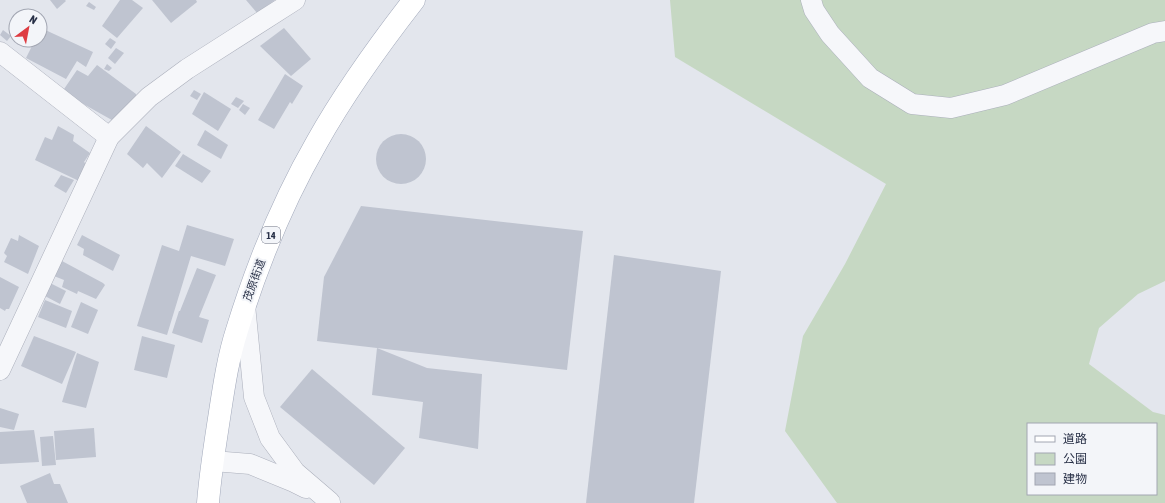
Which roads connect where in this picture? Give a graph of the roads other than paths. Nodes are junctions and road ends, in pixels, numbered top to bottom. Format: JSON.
{"nodes":[{"id":1,"x":295,"y":0,"type":"edge"},
{"id":2,"x":414,"y":0,"type":"edge"},
{"id":3,"x":811,"y":0,"type":"edge"},
{"id":4,"x":1165,"y":30,"type":"edge"},
{"id":5,"x":0,"y":52,"type":"edge"},
{"id":6,"x":109,"y":137,"type":"junction"},
{"id":7,"x":245,"y":305,"type":"junction"},
{"id":8,"x":0,"y":370,"type":"edge"},
{"id":9,"x":213,"y":461,"type":"junction"},
{"id":10,"x":331,"y":502,"type":"edge"},
{"id":11,"x":208,"y":503,"type":"edge"}],
"edges":[{"from":1,"to":6,"type":"street"},
{"from":2,"to":7,"type":"main road","name":"茂原街道","number":"14"},
{"from":3,"to":4,"type":"street"},
{"from":5,"to":6,"type":"street"},
{"from":6,"to":8,"type":"street"},
{"from":7,"to":9,"type":"main road","name":"茂原街道","number":"14"},
{"from":7,"to":10,"type":"street"},
{"from":9,"to":10,"type":"street"},
{"from":9,"to":11,"type":"main road","name":"茂原街道","number":"14"}]}
